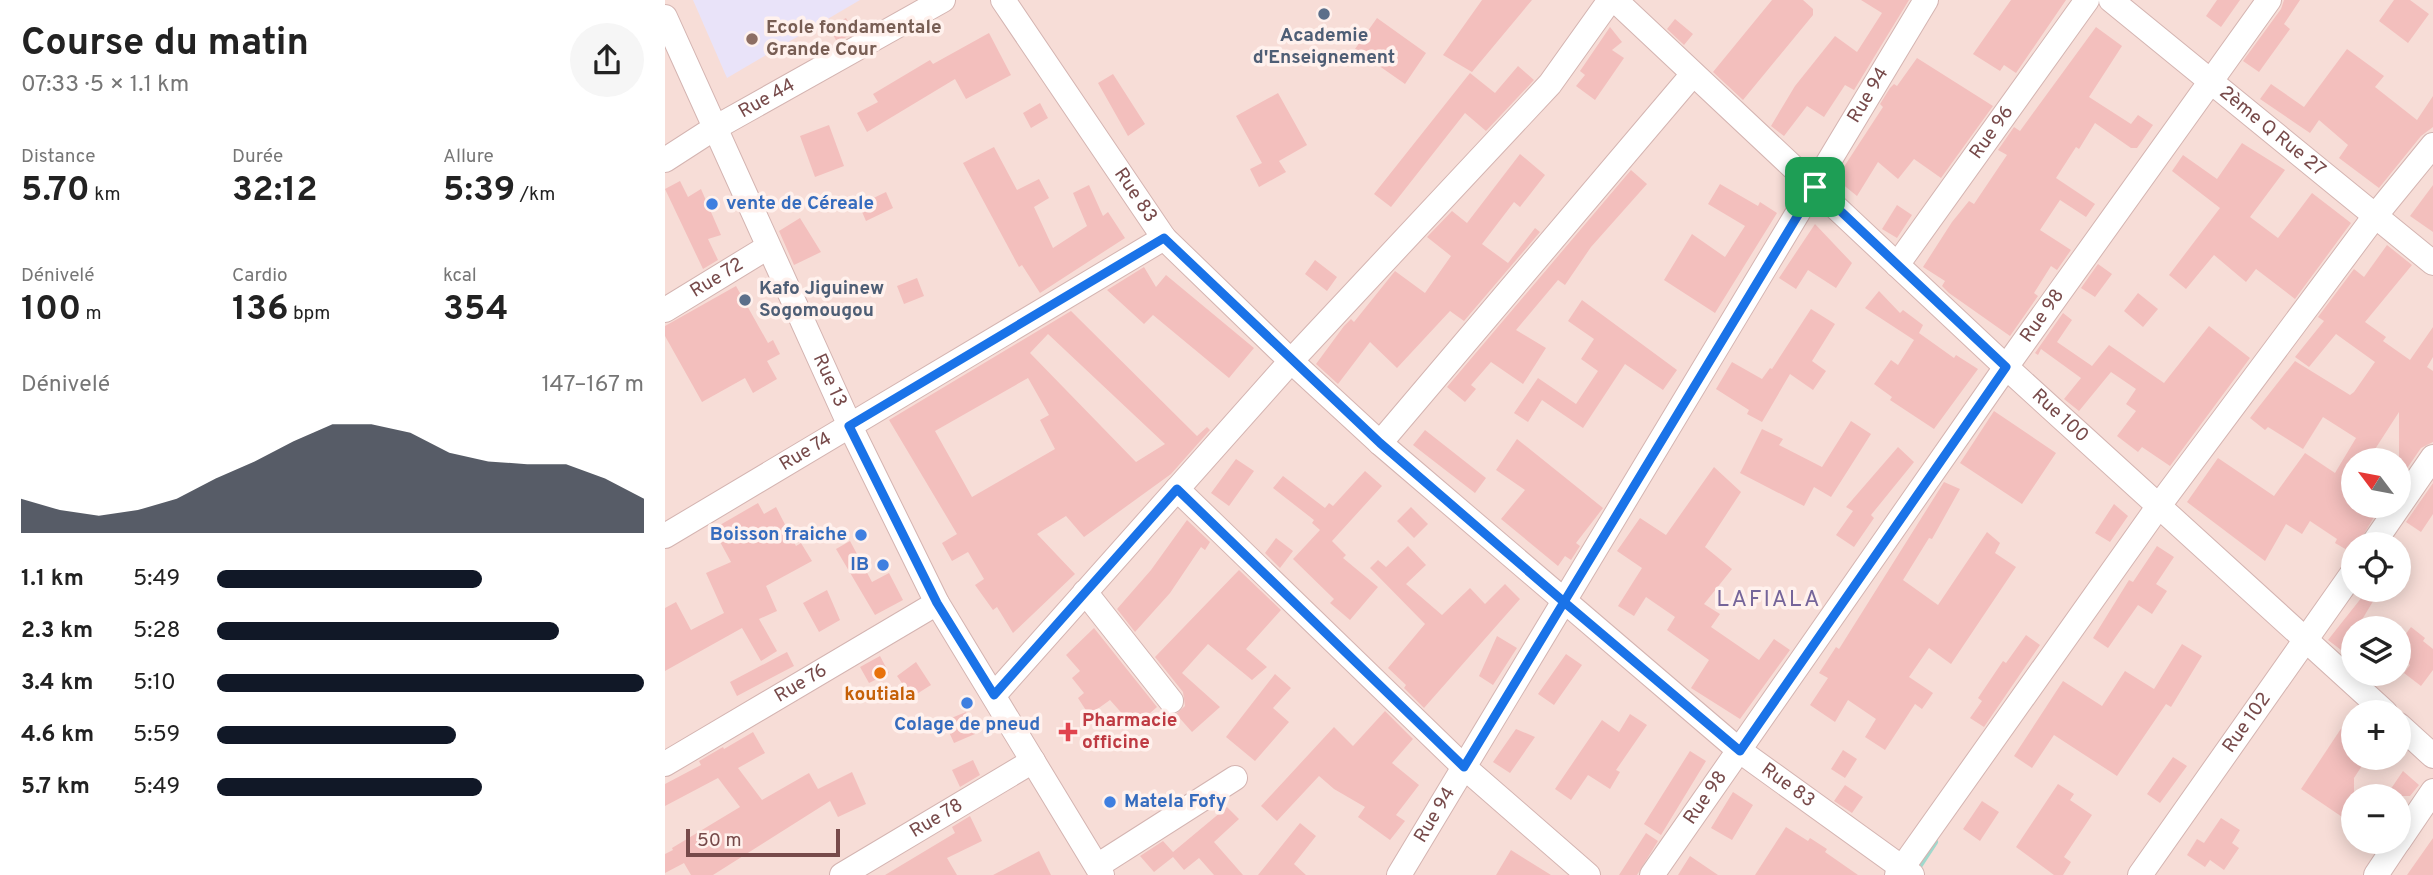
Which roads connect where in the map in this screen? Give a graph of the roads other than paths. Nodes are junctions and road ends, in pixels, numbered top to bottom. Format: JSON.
{"nodes":[{"id":1,"x":943,"y":0,"type":"edge"},
{"id":2,"x":1003,"y":0,"type":"edge"},
{"id":3,"x":1612,"y":0,"type":"edge"},
{"id":4,"x":1926,"y":0,"type":"edge"},
{"id":5,"x":2087,"y":0,"type":"edge"},
{"id":6,"x":2111,"y":0,"type":"edge"},
{"id":7,"x":2269,"y":0,"type":"edge"},
{"id":8,"x":665,"y":17,"type":"edge"},
{"id":9,"x":1693,"y":74,"type":"junction"},
{"id":10,"x":2210,"y":81,"type":"junction"},
{"id":11,"x":713,"y":129,"type":"junction"},
{"id":12,"x":2433,"y":145,"type":"edge"},
{"id":13,"x":665,"y":160,"type":"edge"},
{"id":14,"x":1815,"y":187,"type":"junction"},
{"id":15,"x":2375,"y":216,"type":"junction"},
{"id":16,"x":1164,"y":238,"type":"junction"},
{"id":17,"x":768,"y":247,"type":"junction"},
{"id":18,"x":2433,"y":263,"type":"edge"},
{"id":19,"x":1897,"y":265,"type":"junction"},
{"id":20,"x":665,"y":310,"type":"edge"},
{"id":21,"x":1291,"y":360,"type":"junction"},
{"id":22,"x":2006,"y":367,"type":"junction"},
{"id":23,"x":849,"y":426,"type":"junction"},
{"id":24,"x":1380,"y":443,"type":"junction"},
{"id":25,"x":2433,"y":457,"type":"edge"},
{"id":26,"x":1177,"y":489,"type":"junction"},
{"id":27,"x":2158,"y":507,"type":"junction"},
{"id":28,"x":2381,"y":532,"type":"edge"},
{"id":29,"x":665,"y":536,"type":"edge"},
{"id":30,"x":2341,"y":589,"type":"edge"},
{"id":31,"x":1085,"y":592,"type":"junction"},
{"id":32,"x":1564,"y":602,"type":"junction"},
{"id":33,"x":937,"y":603,"type":"junction"},
{"id":34,"x":2305,"y":640,"type":"junction"},
{"id":35,"x":994,"y":695,"type":"junction"},
{"id":36,"x":2372,"y":700,"type":"edge"},
{"id":37,"x":1171,"y":701,"type":"dead end"},
{"id":38,"x":2411,"y":736,"type":"edge"},
{"id":39,"x":1740,"y":751,"type":"junction"},
{"id":40,"x":2433,"y":756,"type":"edge"},
{"id":41,"x":1033,"y":761,"type":"junction"},
{"id":42,"x":665,"y":764,"type":"edge"},
{"id":43,"x":1464,"y":767,"type":"junction"},
{"id":44,"x":1235,"y":778,"type":"dead end"},
{"id":45,"x":2433,"y":791,"type":"edge"},
{"id":46,"x":2411,"y":823,"type":"edge"},
{"id":47,"x":2390,"y":854,"type":"edge"},
{"id":48,"x":1100,"y":870,"type":"edge"},
{"id":49,"x":1904,"y":873,"type":"edge"},
{"id":50,"x":842,"y":875,"type":"edge"},
{"id":51,"x":1399,"y":875,"type":"edge"},
{"id":52,"x":1588,"y":875,"type":"edge"},
{"id":53,"x":1652,"y":875,"type":"edge"},
{"id":54,"x":2140,"y":875,"type":"edge"},
{"id":55,"x":2376,"y":875,"type":"edge"}],
"edges":[{"from":1,"to":11,"type":"street","name":"Rue 44"},
{"from":2,"to":16,"type":"street","name":"Rue 83"},
{"from":3,"to":9,"type":"street","name":"Rue 100"},
{"from":3,"to":21,"type":"street"},
{"from":4,"to":14,"type":"street","name":"Rue 94"},
{"from":5,"to":19,"type":"street","name":"Rue 96"},
{"from":6,"to":10,"type":"street","name":"2ème Q Rue 27"},
{"from":7,"to":10,"type":"street","name":"Rue 98"},
{"from":8,"to":11,"type":"street","name":"Rue 13"},
{"from":9,"to":14,"type":"street","name":"Rue 100"},
{"from":9,"to":24,"type":"street"},
{"from":10,"to":15,"type":"street","name":"2ème Q Rue 27"},
{"from":10,"to":22,"type":"street","name":"Rue 98"},
{"from":11,"to":13,"type":"street","name":"Rue 44"},
{"from":11,"to":17,"type":"street","name":"Rue 13"},
{"from":12,"to":15,"type":"street"},
{"from":14,"to":19,"type":"street","name":"Rue 100"},
{"from":14,"to":32,"type":"street","name":"Rue 94"},
{"from":15,"to":18,"type":"street","name":"2ème Q Rue 27"},
{"from":15,"to":27,"type":"street"},
{"from":16,"to":21,"type":"street","name":"Rue 83"},
{"from":16,"to":23,"type":"street","name":"Rue 74"},
{"from":17,"to":20,"type":"street","name":"Rue 72"},
{"from":17,"to":23,"type":"street","name":"Rue 13"},
{"from":19,"to":22,"type":"street","name":"Rue 100"},
{"from":21,"to":24,"type":"street","name":"Rue 83"},
{"from":21,"to":26,"type":"street"},
{"from":22,"to":27,"type":"street","name":"Rue 100"},
{"from":22,"to":39,"type":"street","name":"Rue 98"},
{"from":23,"to":29,"type":"street","name":"Rue 74"},
{"from":23,"to":33,"type":"street","name":"Rue 13"},
{"from":24,"to":32,"type":"street","name":"Rue 83"},
{"from":25,"to":28,"type":"street"},
{"from":26,"to":31,"type":"street"},
{"from":26,"to":43,"type":"street"},
{"from":27,"to":34,"type":"street","name":"Rue 100"},
{"from":27,"to":49,"type":"street"},
{"from":30,"to":34,"type":"street","name":"Rue 102"},
{"from":31,"to":35,"type":"street"},
{"from":31,"to":37,"type":"street"},
{"from":32,"to":39,"type":"street","name":"Rue 83"},
{"from":32,"to":43,"type":"street","name":"Rue 94"},
{"from":33,"to":35,"type":"street","name":"Rue 13"},
{"from":33,"to":42,"type":"street","name":"Rue 76"},
{"from":34,"to":36,"type":"street","name":"Rue 100"},
{"from":34,"to":54,"type":"street","name":"Rue 102"},
{"from":35,"to":41,"type":"street","name":"Rue 13"},
{"from":38,"to":40,"type":"street"},
{"from":39,"to":49,"type":"street","name":"Rue 83"},
{"from":39,"to":53,"type":"street","name":"Rue 98"},
{"from":41,"to":48,"type":"street","name":"Rue 13"},
{"from":41,"to":50,"type":"street","name":"Rue 78"},
{"from":43,"to":51,"type":"street","name":"Rue 94"},
{"from":43,"to":52,"type":"street"},
{"from":44,"to":48,"type":"street"},
{"from":45,"to":46,"type":"street"},
{"from":47,"to":55,"type":"street"}]}
